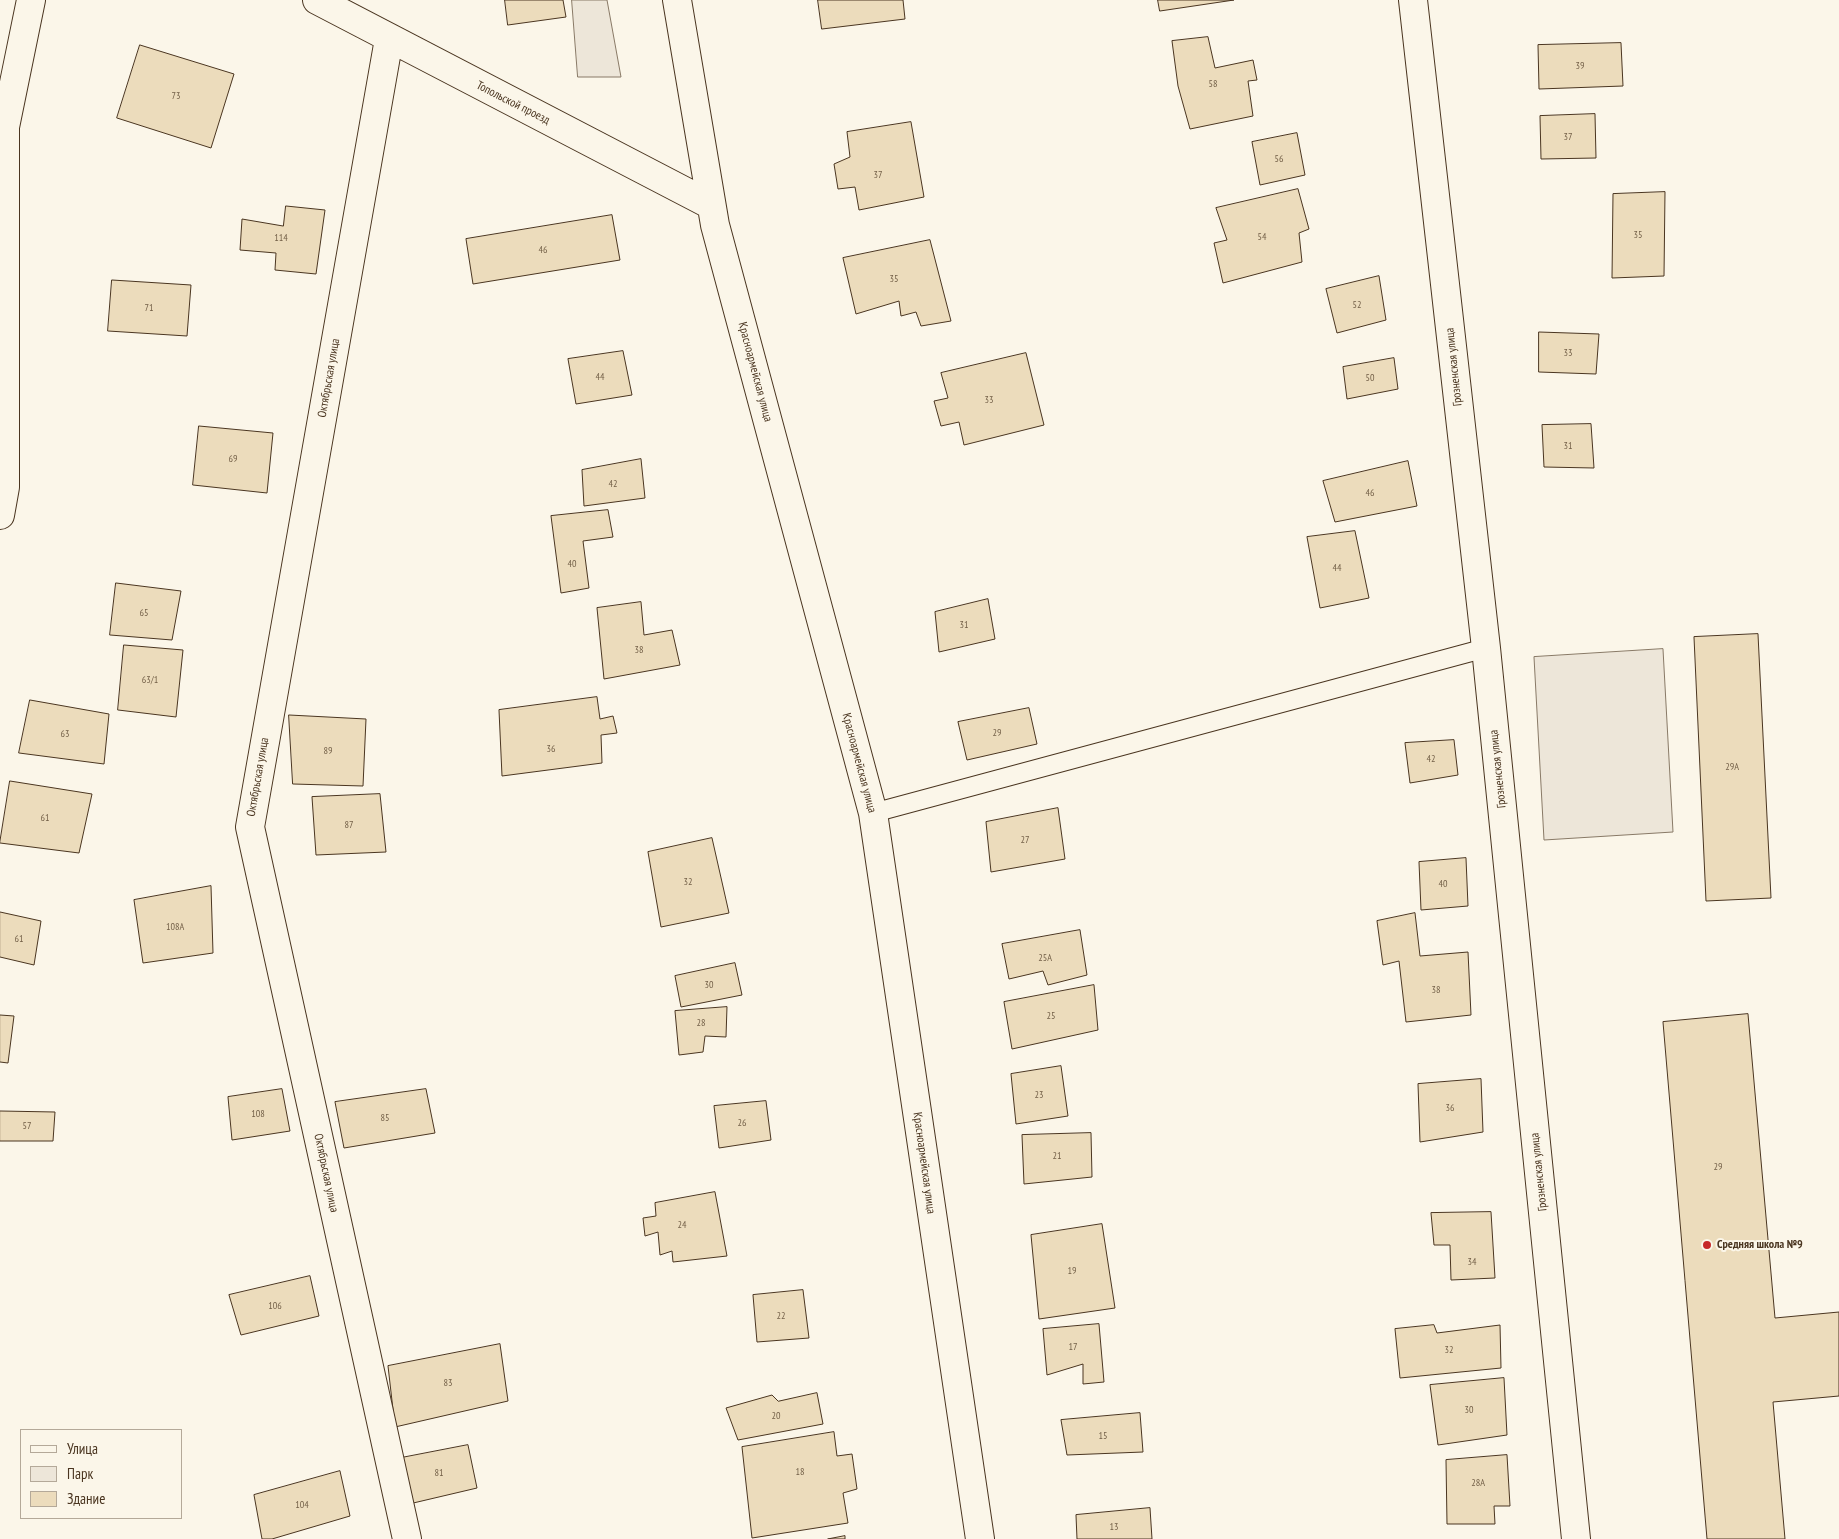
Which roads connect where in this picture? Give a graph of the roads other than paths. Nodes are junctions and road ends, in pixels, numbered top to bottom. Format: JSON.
{"nodes":[{"id":1,"x":30,"y":0,"type":"edge"},
{"id":2,"x":317,"y":0,"type":"edge"},
{"id":3,"x":677,"y":0,"type":"edge"},
{"id":4,"x":1413,"y":0,"type":"edge"},
{"id":5,"x":389,"y":39,"type":"junction"},
{"id":6,"x":711,"y":205,"type":"junction"},
{"id":7,"x":0,"y":515,"type":"edge"},
{"id":8,"x":1486,"y":648,"type":"junction"},
{"id":9,"x":873,"y":813,"type":"junction"},
{"id":10,"x":406,"y":1539,"type":"edge"},
{"id":11,"x":980,"y":1539,"type":"edge"},
{"id":12,"x":1576,"y":1539,"type":"edge"}],
"edges":[{"from":1,"to":7,"type":"street"},
{"from":2,"to":5,"type":"street","name":"Топольской проезд"},
{"from":3,"to":6,"type":"street","name":"Красноармейская улица"},
{"from":4,"to":8,"type":"street","name":"Грозненская улица"},
{"from":5,"to":6,"type":"street","name":"Топольской проезд"},
{"from":5,"to":10,"type":"street","name":"Октябрьская улица"},
{"from":6,"to":9,"type":"street","name":"Красноармейская улица"},
{"from":8,"to":9,"type":"lane"},
{"from":8,"to":12,"type":"street","name":"Грозненская улица"},
{"from":9,"to":11,"type":"street","name":"Красноармейская улица"}]}
